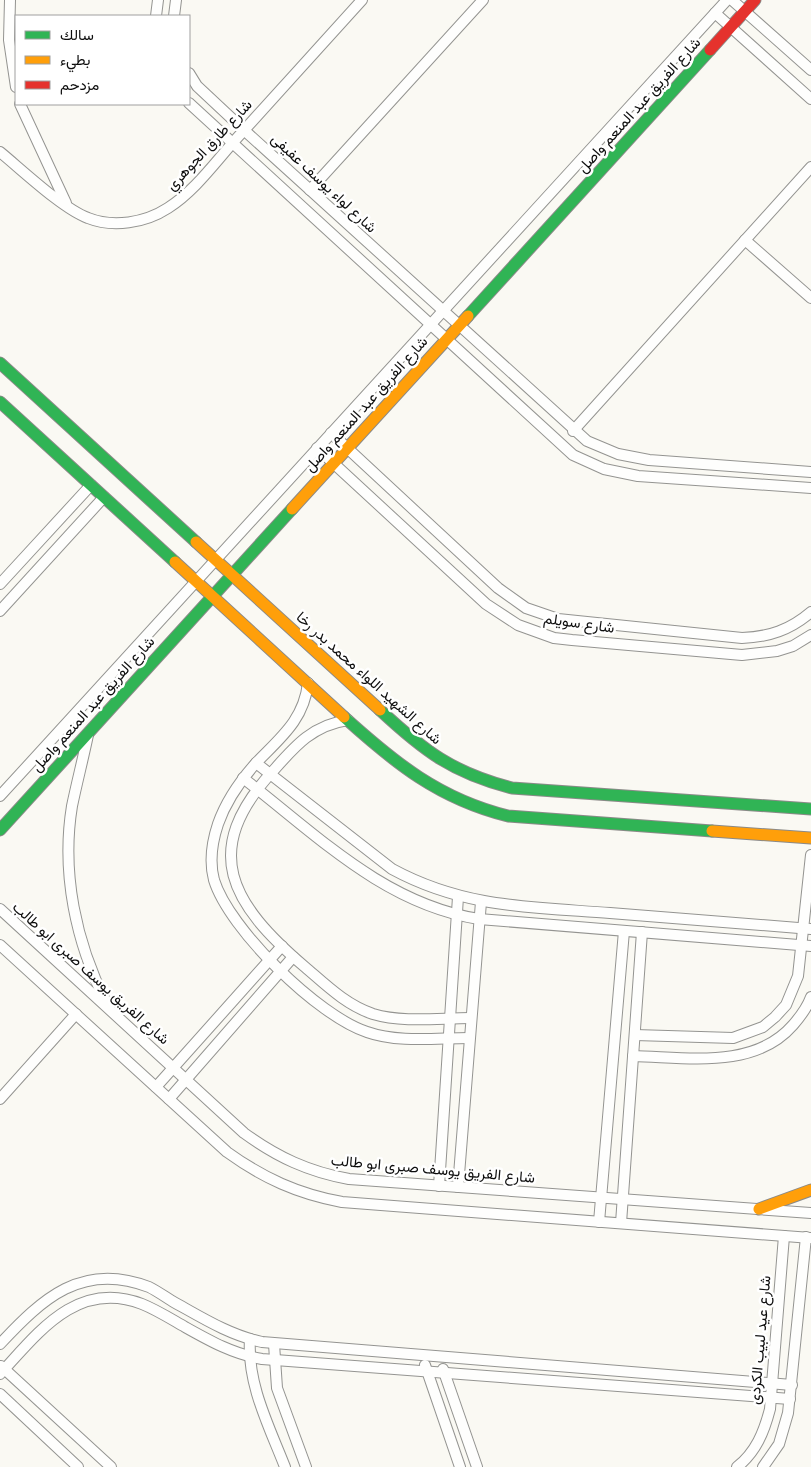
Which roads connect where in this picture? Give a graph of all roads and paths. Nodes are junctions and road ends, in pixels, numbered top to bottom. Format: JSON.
{"nodes":[{"id":1,"x":10,"y":0,"type":"edge"},
{"id":2,"x":158,"y":0,"type":"edge"},
{"id":3,"x":176,"y":0,"type":"edge"},
{"id":4,"x":362,"y":0,"type":"edge"},
{"id":5,"x":482,"y":0,"type":"edge"},
{"id":6,"x":727,"y":0,"type":"edge"},
{"id":7,"x":732,"y":0,"type":"edge"},
{"id":8,"x":755,"y":0,"type":"edge"},
{"id":9,"x":745,"y":11,"type":"junction"},
{"id":10,"x":715,"y":13,"type":"junction"},
{"id":11,"x":156,"y":15,"type":"edge"},
{"id":12,"x":174,"y":15,"type":"edge"},
{"id":13,"x":731,"y":27,"type":"junction"},
{"id":14,"x":811,"y":70,"type":"edge"},
{"id":15,"x":190,"y":75,"type":"edge"},
{"id":16,"x":15,"y":80,"type":"edge"},
{"id":17,"x":811,"y":99,"type":"edge"},
{"id":18,"x":190,"y":104,"type":"edge"},
{"id":19,"x":20,"y":105,"type":"edge"},
{"id":20,"x":244,"y":130,"type":"junction"},
{"id":21,"x":232,"y":143,"type":"junction"},
{"id":22,"x":0,"y":152,"type":"edge"},
{"id":23,"x":811,"y":167,"type":"edge"},
{"id":24,"x":310,"y":190,"type":"junction"},
{"id":25,"x":68,"y":207,"type":"junction"},
{"id":26,"x":745,"y":240,"type":"junction"},
{"id":27,"x":811,"y":298,"type":"edge"},
{"id":28,"x":442,"y":311,"type":"junction"},
{"id":29,"x":430,"y":325,"type":"junction"},
{"id":30,"x":458,"y":326,"type":"junction"},
{"id":31,"x":446,"y":339,"type":"junction"},
{"id":32,"x":1,"y":368,"type":"edge"},
{"id":33,"x":0,"y":402,"type":"edge"},
{"id":34,"x":573,"y":430,"type":"junction"},
{"id":35,"x":331,"y":433,"type":"junction"},
{"id":36,"x":317,"y":448,"type":"junction"},
{"id":37,"x":347,"y":448,"type":"junction"},
{"id":38,"x":333,"y":463,"type":"junction"},
{"id":39,"x":811,"y":472,"type":"edge"},
{"id":40,"x":91,"y":485,"type":"junction"},
{"id":41,"x":811,"y":488,"type":"edge"},
{"id":42,"x":104,"y":497,"type":"junction"},
{"id":43,"x":215,"y":560,"type":"junction"},
{"id":44,"x":231,"y":575,"type":"junction"},
{"id":45,"x":196,"y":581,"type":"junction"},
{"id":46,"x":0,"y":584,"type":"edge"},
{"id":47,"x":212,"y":596,"type":"junction"},
{"id":48,"x":0,"y":612,"type":"edge"},
{"id":49,"x":811,"y":612,"type":"edge"},
{"id":50,"x":811,"y":635,"type":"edge"},
{"id":51,"x":308,"y":682,"type":"junction"},
{"id":52,"x":348,"y":720,"type":"junction"},
{"id":53,"x":89,"y":730,"type":"junction"},
{"id":54,"x":256,"y":764,"type":"junction"},
{"id":55,"x":270,"y":774,"type":"junction"},
{"id":56,"x":243,"y":778,"type":"junction"},
{"id":57,"x":257,"y":789,"type":"junction"},
{"id":58,"x":0,"y":796,"type":"edge"},
{"id":59,"x":811,"y":798,"type":"edge"},
{"id":60,"x":786,"y":808,"type":"junction"},
{"id":61,"x":811,"y":809,"type":"edge"},
{"id":62,"x":0,"y":830,"type":"edge"},
{"id":63,"x":811,"y":838,"type":"edge"},
{"id":64,"x":811,"y":855,"type":"edge"},
{"id":65,"x":458,"y":897,"type":"junction"},
{"id":66,"x":481,"y":902,"type":"junction"},
{"id":67,"x":0,"y":909,"type":"edge"},
{"id":68,"x":456,"y":915,"type":"junction"},
{"id":69,"x":480,"y":919,"type":"junction"},
{"id":70,"x":807,"y":929,"type":"edge"},
{"id":71,"x":624,"y":931,"type":"junction"},
{"id":72,"x":642,"y":932,"type":"junction"},
{"id":73,"x":0,"y":944,"type":"edge"},
{"id":74,"x":282,"y":946,"type":"junction"},
{"id":75,"x":806,"y":946,"type":"edge"},
{"id":76,"x":293,"y":957,"type":"junction"},
{"id":77,"x":270,"y":959,"type":"junction"},
{"id":78,"x":281,"y":970,"type":"junction"},
{"id":79,"x":811,"y":997,"type":"edge"},
{"id":80,"x":341,"y":998,"type":"junction"},
{"id":81,"x":110,"y":1010,"type":"junction"},
{"id":82,"x":330,"y":1012,"type":"junction"},
{"id":83,"x":76,"y":1014,"type":"junction"},
{"id":84,"x":390,"y":1018,"type":"junction"},
{"id":85,"x":449,"y":1018,"type":"junction"},
{"id":86,"x":470,"y":1018,"type":"junction"},
{"id":87,"x":635,"y":1034,"type":"junction"},
{"id":88,"x":386,"y":1037,"type":"junction"},
{"id":89,"x":448,"y":1038,"type":"junction"},
{"id":90,"x":469,"y":1038,"type":"junction"},
{"id":91,"x":634,"y":1056,"type":"junction"},
{"id":92,"x":173,"y":1068,"type":"junction"},
{"id":93,"x":186,"y":1079,"type":"junction"},
{"id":94,"x":156,"y":1087,"type":"junction"},
{"id":95,"x":0,"y":1099,"type":"edge"},
{"id":96,"x":169,"y":1099,"type":"junction"},
{"id":97,"x":438,"y":1186,"type":"junction"},
{"id":98,"x":458,"y":1187,"type":"junction"},
{"id":99,"x":811,"y":1190,"type":"edge"},
{"id":100,"x":602,"y":1198,"type":"junction"},
{"id":101,"x":623,"y":1200,"type":"junction"},
{"id":102,"x":759,"y":1209,"type":"junction"},
{"id":103,"x":811,"y":1213,"type":"edge"},
{"id":104,"x":600,"y":1222,"type":"junction"},
{"id":105,"x":621,"y":1224,"type":"junction"},
{"id":106,"x":784,"y":1236,"type":"junction"},
{"id":107,"x":808,"y":1238,"type":"edge"},
{"id":108,"x":250,"y":1339,"type":"junction"},
{"id":109,"x":0,"y":1344,"type":"edge"},
{"id":110,"x":274,"y":1344,"type":"junction"},
{"id":111,"x":422,"y":1355,"type":"junction"},
{"id":112,"x":439,"y":1356,"type":"junction"},
{"id":113,"x":250,"y":1357,"type":"junction"},
{"id":114,"x":274,"y":1360,"type":"junction"},
{"id":115,"x":2,"y":1369,"type":"edge"},
{"id":116,"x":427,"y":1371,"type":"junction"},
{"id":117,"x":444,"y":1372,"type":"junction"},
{"id":118,"x":773,"y":1383,"type":"junction"},
{"id":119,"x":792,"y":1385,"type":"junction"},
{"id":120,"x":0,"y":1394,"type":"edge"},
{"id":121,"x":772,"y":1397,"type":"junction"},
{"id":122,"x":790,"y":1399,"type":"junction"},
{"id":123,"x":78,"y":1467,"type":"edge"},
{"id":124,"x":111,"y":1467,"type":"edge"},
{"id":125,"x":284,"y":1467,"type":"edge"},
{"id":126,"x":306,"y":1467,"type":"edge"},
{"id":127,"x":460,"y":1467,"type":"edge"},
{"id":128,"x":476,"y":1467,"type":"edge"},
{"id":129,"x":738,"y":1467,"type":"edge"},
{"id":130,"x":764,"y":1467,"type":"edge"}],
"edges":[{"from":1,"to":16,"type":"street"},
{"from":2,"to":11,"type":"street"},
{"from":3,"to":12,"type":"street"},
{"from":4,"to":20,"type":"street","name":"شارع طارق الجوهري"},
{"from":5,"to":24,"type":"street"},
{"from":6,"to":10,"type":"street","name":"شارع الفريق عبد المنعم واصل"},
{"from":7,"to":9,"type":"street"},
{"from":8,"to":9,"type":"street","name":"شارع الفريق عبد المنعم واصل"},
{"from":9,"to":13,"type":"street","name":"شارع الفريق عبد المنعم واصل"},
{"from":9,"to":14,"type":"street"},
{"from":10,"to":13,"type":"street"},
{"from":10,"to":28,"type":"street","name":"شارع الفريق عبد المنعم واصل"},
{"from":13,"to":17,"type":"street"},
{"from":13,"to":30,"type":"street","name":"شارع الفريق عبد المنعم واصل"},
{"from":15,"to":20,"type":"street","name":"شارع لواء يوسف عفيفى"},
{"from":18,"to":21,"type":"street"},
{"from":19,"to":25,"type":"street"},
{"from":20,"to":21,"type":"street","name":"شارع طارق الجوهري"},
{"from":20,"to":24,"type":"street","name":"شارع لواء يوسف عفيفى"},
{"from":21,"to":25,"type":"street","name":"شارع طارق الجوهري"},
{"from":21,"to":29,"type":"street"},
{"from":22,"to":25,"type":"street","name":"شارع طارق الجوهري"},
{"from":23,"to":26,"type":"street"},
{"from":24,"to":28,"type":"street","name":"شارع لواء يوسف عفيفى"},
{"from":26,"to":27,"type":"street"},
{"from":26,"to":34,"type":"street"},
{"from":28,"to":29,"type":"street","name":"شارع الفريق عبد المنعم واصل"},
{"from":28,"to":30,"type":"street","name":"شارع لواء يوسف عفيفى"},
{"from":29,"to":31,"type":"street"},
{"from":29,"to":35,"type":"street","name":"شارع الفريق عبد المنعم واصل"},
{"from":30,"to":31,"type":"street","name":"شارع الفريق عبد المنعم واصل"},
{"from":30,"to":34,"type":"street","name":"شارع لواء يوسف عفيفى"},
{"from":31,"to":37,"type":"street","name":"شارع الفريق عبد المنعم واصل"},
{"from":31,"to":41,"type":"street"},
{"from":32,"to":43,"type":"street","name":"شارع الشهيد اللواء محمد بدر رخا"},
{"from":33,"to":40,"type":"street"},
{"from":34,"to":39,"type":"street","name":"شارع لواء يوسف عفيفى"},
{"from":35,"to":36,"type":"street","name":"شارع الفريق عبد المنعم واصل"},
{"from":35,"to":37,"type":"street","name":"شارع سويلم"},
{"from":36,"to":38,"type":"street","name":"شارع سويلم"},
{"from":36,"to":43,"type":"street","name":"شارع الفريق عبد المنعم واصل"},
{"from":37,"to":38,"type":"street","name":"شارع الفريق عبد المنعم واصل"},
{"from":37,"to":49,"type":"street","name":"شارع سويلم"},
{"from":38,"to":44,"type":"street","name":"شارع الفريق عبد المنعم واصل"},
{"from":38,"to":50,"type":"street","name":"شارع سويلم"},
{"from":40,"to":42,"type":"street"},
{"from":40,"to":46,"type":"street"},
{"from":42,"to":45,"type":"street"},
{"from":42,"to":48,"type":"street"},
{"from":43,"to":44,"type":"street","name":"شارع الشهيد اللواء محمد بدر رخا"},
{"from":43,"to":45,"type":"street","name":"شارع الفريق عبد المنعم واصل"},
{"from":44,"to":47,"type":"street","name":"شارع الفريق عبد المنعم واصل"},
{"from":44,"to":60,"type":"street","name":"شارع الشهيد اللواء محمد بدر رخا"},
{"from":45,"to":47,"type":"street"},
{"from":45,"to":58,"type":"street","name":"شارع الفريق عبد المنعم واصل"},
{"from":47,"to":51,"type":"street"},
{"from":47,"to":53,"type":"street","name":"شارع الفريق عبد المنعم واصل"},
{"from":51,"to":52,"type":"street"},
{"from":51,"to":54,"type":"street"},
{"from":52,"to":55,"type":"street"},
{"from":52,"to":63,"type":"street"},
{"from":53,"to":62,"type":"street","name":"شارع الفريق عبد المنعم واصل"},
{"from":53,"to":81,"type":"street"},
{"from":54,"to":55,"type":"street"},
{"from":54,"to":56,"type":"street"},
{"from":55,"to":57,"type":"street"},
{"from":55,"to":65,"type":"street"},
{"from":56,"to":57,"type":"street"},
{"from":56,"to":77,"type":"street"},
{"from":57,"to":68,"type":"street"},
{"from":57,"to":74,"type":"street"},
{"from":59,"to":60,"type":"street"},
{"from":60,"to":61,"type":"street","name":"شارع الشهيد اللواء محمد بدر رخا"},
{"from":64,"to":70,"type":"street"},
{"from":65,"to":66,"type":"street"},
{"from":65,"to":68,"type":"street"},
{"from":66,"to":69,"type":"street"},
{"from":66,"to":70,"type":"street"},
{"from":67,"to":81,"type":"street","name":"شارع الفريق يوسف صبرى ابو طالب"},
{"from":68,"to":69,"type":"street"},
{"from":68,"to":85,"type":"street"},
{"from":69,"to":71,"type":"street"},
{"from":69,"to":86,"type":"street"},
{"from":70,"to":75,"type":"street"},
{"from":71,"to":72,"type":"street"},
{"from":71,"to":100,"type":"street"},
{"from":72,"to":75,"type":"street"},
{"from":72,"to":87,"type":"street"},
{"from":73,"to":83,"type":"street"},
{"from":74,"to":76,"type":"street"},
{"from":74,"to":77,"type":"street"},
{"from":75,"to":87,"type":"street"},
{"from":76,"to":78,"type":"street"},
{"from":76,"to":80,"type":"street"},
{"from":77,"to":78,"type":"street"},
{"from":77,"to":92,"type":"street"},
{"from":78,"to":82,"type":"street"},
{"from":78,"to":93,"type":"street"},
{"from":79,"to":91,"type":"street"},
{"from":80,"to":82,"type":"street"},
{"from":80,"to":84,"type":"street"},
{"from":81,"to":92,"type":"street","name":"شارع الفريق يوسف صبرى ابو طالب"},
{"from":82,"to":88,"type":"street"},
{"from":83,"to":94,"type":"street"},
{"from":83,"to":95,"type":"street"},
{"from":84,"to":85,"type":"street"},
{"from":84,"to":88,"type":"street"},
{"from":85,"to":86,"type":"street"},
{"from":85,"to":89,"type":"street"},
{"from":86,"to":90,"type":"street"},
{"from":87,"to":91,"type":"street"},
{"from":88,"to":89,"type":"street"},
{"from":89,"to":90,"type":"street"},
{"from":89,"to":97,"type":"street"},
{"from":90,"to":98,"type":"street"},
{"from":91,"to":101,"type":"street"},
{"from":92,"to":93,"type":"street","name":"شارع الفريق يوسف صبرى ابو طالب"},
{"from":92,"to":94,"type":"street"},
{"from":93,"to":96,"type":"street"},
{"from":93,"to":97,"type":"street","name":"شارع الفريق يوسف صبرى ابو طالب"},
{"from":94,"to":96,"type":"street"},
{"from":96,"to":104,"type":"street"},
{"from":97,"to":98,"type":"street","name":"شارع الفريق يوسف صبرى ابو طالب"},
{"from":98,"to":100,"type":"street","name":"شارع الفريق يوسف صبرى ابو طالب"},
{"from":99,"to":102,"type":"street"},
{"from":100,"to":101,"type":"street","name":"شارع الفريق يوسف صبرى ابو طالب"},
{"from":100,"to":104,"type":"street"},
{"from":101,"to":102,"type":"street","name":"شارع الفريق يوسف صبرى ابو طالب"},
{"from":101,"to":105,"type":"street"},
{"from":102,"to":103,"type":"street","name":"شارع الفريق يوسف صبرى ابو طالب"},
{"from":104,"to":105,"type":"street"},
{"from":105,"to":106,"type":"street"},
{"from":106,"to":107,"type":"street"},
{"from":106,"to":118,"type":"street","name":"شارع عيد لبيب الكردى"},
{"from":107,"to":119,"type":"street"},
{"from":108,"to":109,"type":"street"},
{"from":108,"to":110,"type":"street"},
{"from":108,"to":113,"type":"street"},
{"from":110,"to":111,"type":"street"},
{"from":110,"to":114,"type":"street"},
{"from":111,"to":112,"type":"street"},
{"from":111,"to":116,"type":"street"},
{"from":112,"to":117,"type":"street"},
{"from":112,"to":118,"type":"street"},
{"from":113,"to":114,"type":"street"},
{"from":113,"to":115,"type":"street"},
{"from":113,"to":125,"type":"street"},
{"from":114,"to":116,"type":"street"},
{"from":114,"to":126,"type":"street"},
{"from":115,"to":124,"type":"street"},
{"from":116,"to":117,"type":"street"},
{"from":116,"to":127,"type":"street"},
{"from":117,"to":121,"type":"street"},
{"from":117,"to":128,"type":"street"},
{"from":118,"to":119,"type":"street"},
{"from":118,"to":121,"type":"street","name":"شارع عيد لبيب الكردى"},
{"from":119,"to":122,"type":"street"},
{"from":120,"to":123,"type":"street"},
{"from":121,"to":122,"type":"street"},
{"from":121,"to":129,"type":"street","name":"شارع عيد لبيب الكردى"},
{"from":122,"to":130,"type":"street"}]}
